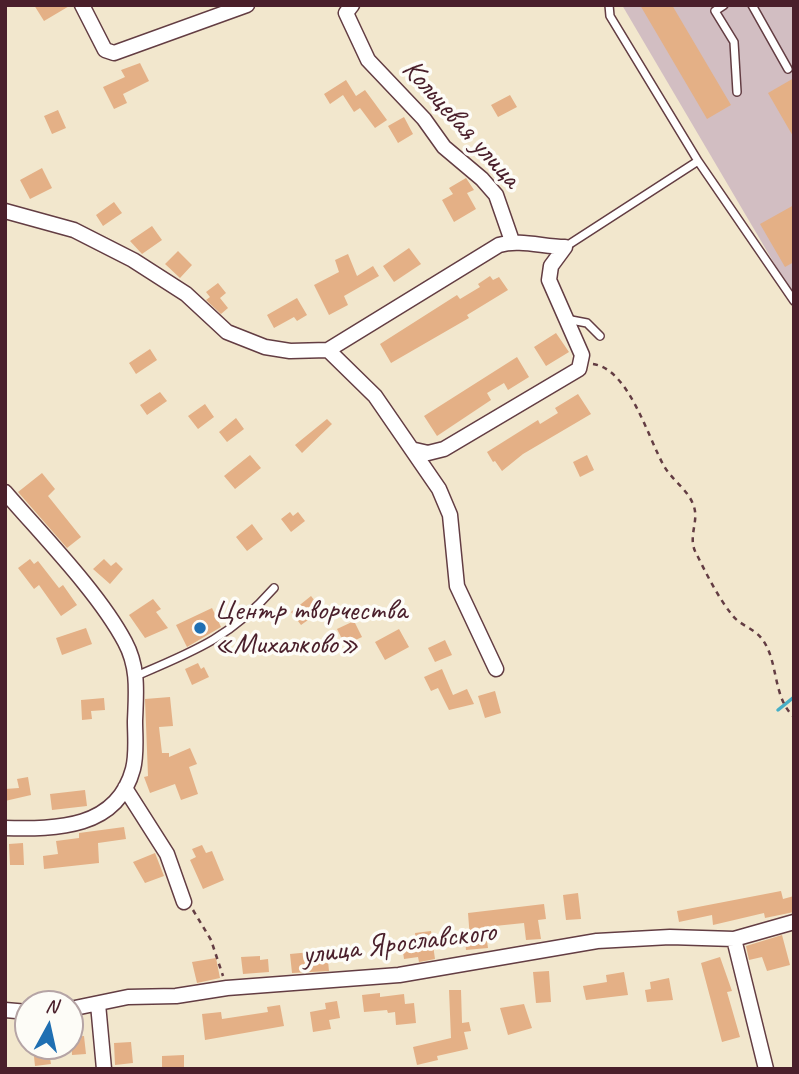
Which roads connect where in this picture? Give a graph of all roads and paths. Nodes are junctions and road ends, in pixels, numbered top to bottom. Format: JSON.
{"nodes":[{"id":1,"x":82,"y":5,"type":"edge"},
{"id":2,"x":247,"y":5,"type":"edge"},
{"id":3,"x":352,"y":5,"type":"edge"},
{"id":4,"x":609,"y":5,"type":"edge"},
{"id":5,"x":724,"y":5,"type":"edge"},
{"id":6,"x":752,"y":5,"type":"edge"},
{"id":7,"x":788,"y":69,"type":"dead end"},
{"id":8,"x":737,"y":92,"type":"dead end"},
{"id":9,"x":698,"y":161,"type":"junction"},
{"id":10,"x":5,"y":211,"type":"edge"},
{"id":11,"x":512,"y":242,"type":"junction"},
{"id":12,"x":565,"y":247,"type":"junction"},
{"id":13,"x":791,"y":290,"type":"edge"},
{"id":14,"x":794,"y":301,"type":"edge"},
{"id":15,"x":565,"y":319,"type":"junction"},
{"id":16,"x":600,"y":336,"type":"dead end"},
{"id":17,"x":328,"y":350,"type":"junction"},
{"id":18,"x":582,"y":362,"type":"junction"},
{"id":19,"x":415,"y":450,"type":"junction"},
{"id":20,"x":5,"y":492,"type":"edge"},
{"id":21,"x":274,"y":588,"type":"dead end"},
{"id":22,"x":496,"y":669,"type":"dead end"},
{"id":23,"x":136,"y":676,"type":"junction"},
{"id":24,"x":794,"y":717,"type":"edge"},
{"id":25,"x":125,"y":788,"type":"junction"},
{"id":26,"x":5,"y":828,"type":"edge"},
{"id":27,"x":189,"y":906,"type":"joint"},
{"id":28,"x":794,"y":922,"type":"edge"},
{"id":29,"x":734,"y":939,"type":"junction"},
{"id":30,"x":227,"y":988,"type":"junction"},
{"id":31,"x":98,"y":1003,"type":"junction"},
{"id":32,"x":84,"y":1006,"type":"edge"},
{"id":33,"x":104,"y":1069,"type":"edge"},
{"id":34,"x":766,"y":1069,"type":"edge"}],
"edges":[{"from":1,"to":2,"type":"street"},
{"from":3,"to":11,"type":"street","name":"Кольцевая улица"},
{"from":4,"to":9,"type":"lane"},
{"from":5,"to":8,"type":"lane"},
{"from":6,"to":7,"type":"lane"},
{"from":9,"to":12,"type":"lane"},
{"from":9,"to":13,"type":"lane"},
{"from":10,"to":17,"type":"street"},
{"from":11,"to":12,"type":"street"},
{"from":11,"to":17,"type":"street"},
{"from":12,"to":15,"type":"street"},
{"from":13,"to":14,"type":"lane"},
{"from":15,"to":16,"type":"lane"},
{"from":15,"to":18,"type":"street"},
{"from":17,"to":19,"type":"street"},
{"from":18,"to":19,"type":"street"},
{"from":18,"to":24,"type":"path"},
{"from":19,"to":22,"type":"street"},
{"from":20,"to":23,"type":"street"},
{"from":21,"to":23,"type":"lane"},
{"from":23,"to":25,"type":"street"},
{"from":25,"to":26,"type":"street"},
{"from":25,"to":27,"type":"street"},
{"from":27,"to":30,"type":"path"},
{"from":28,"to":29,"type":"street","name":"улица Ярославского"},
{"from":29,"to":30,"type":"street","name":"улица Ярославского"},
{"from":29,"to":34,"type":"street"},
{"from":30,"to":31,"type":"street","name":"улица Ярославского"},
{"from":31,"to":32,"type":"street","name":"улица Ярославского"},
{"from":31,"to":33,"type":"street"}]}
